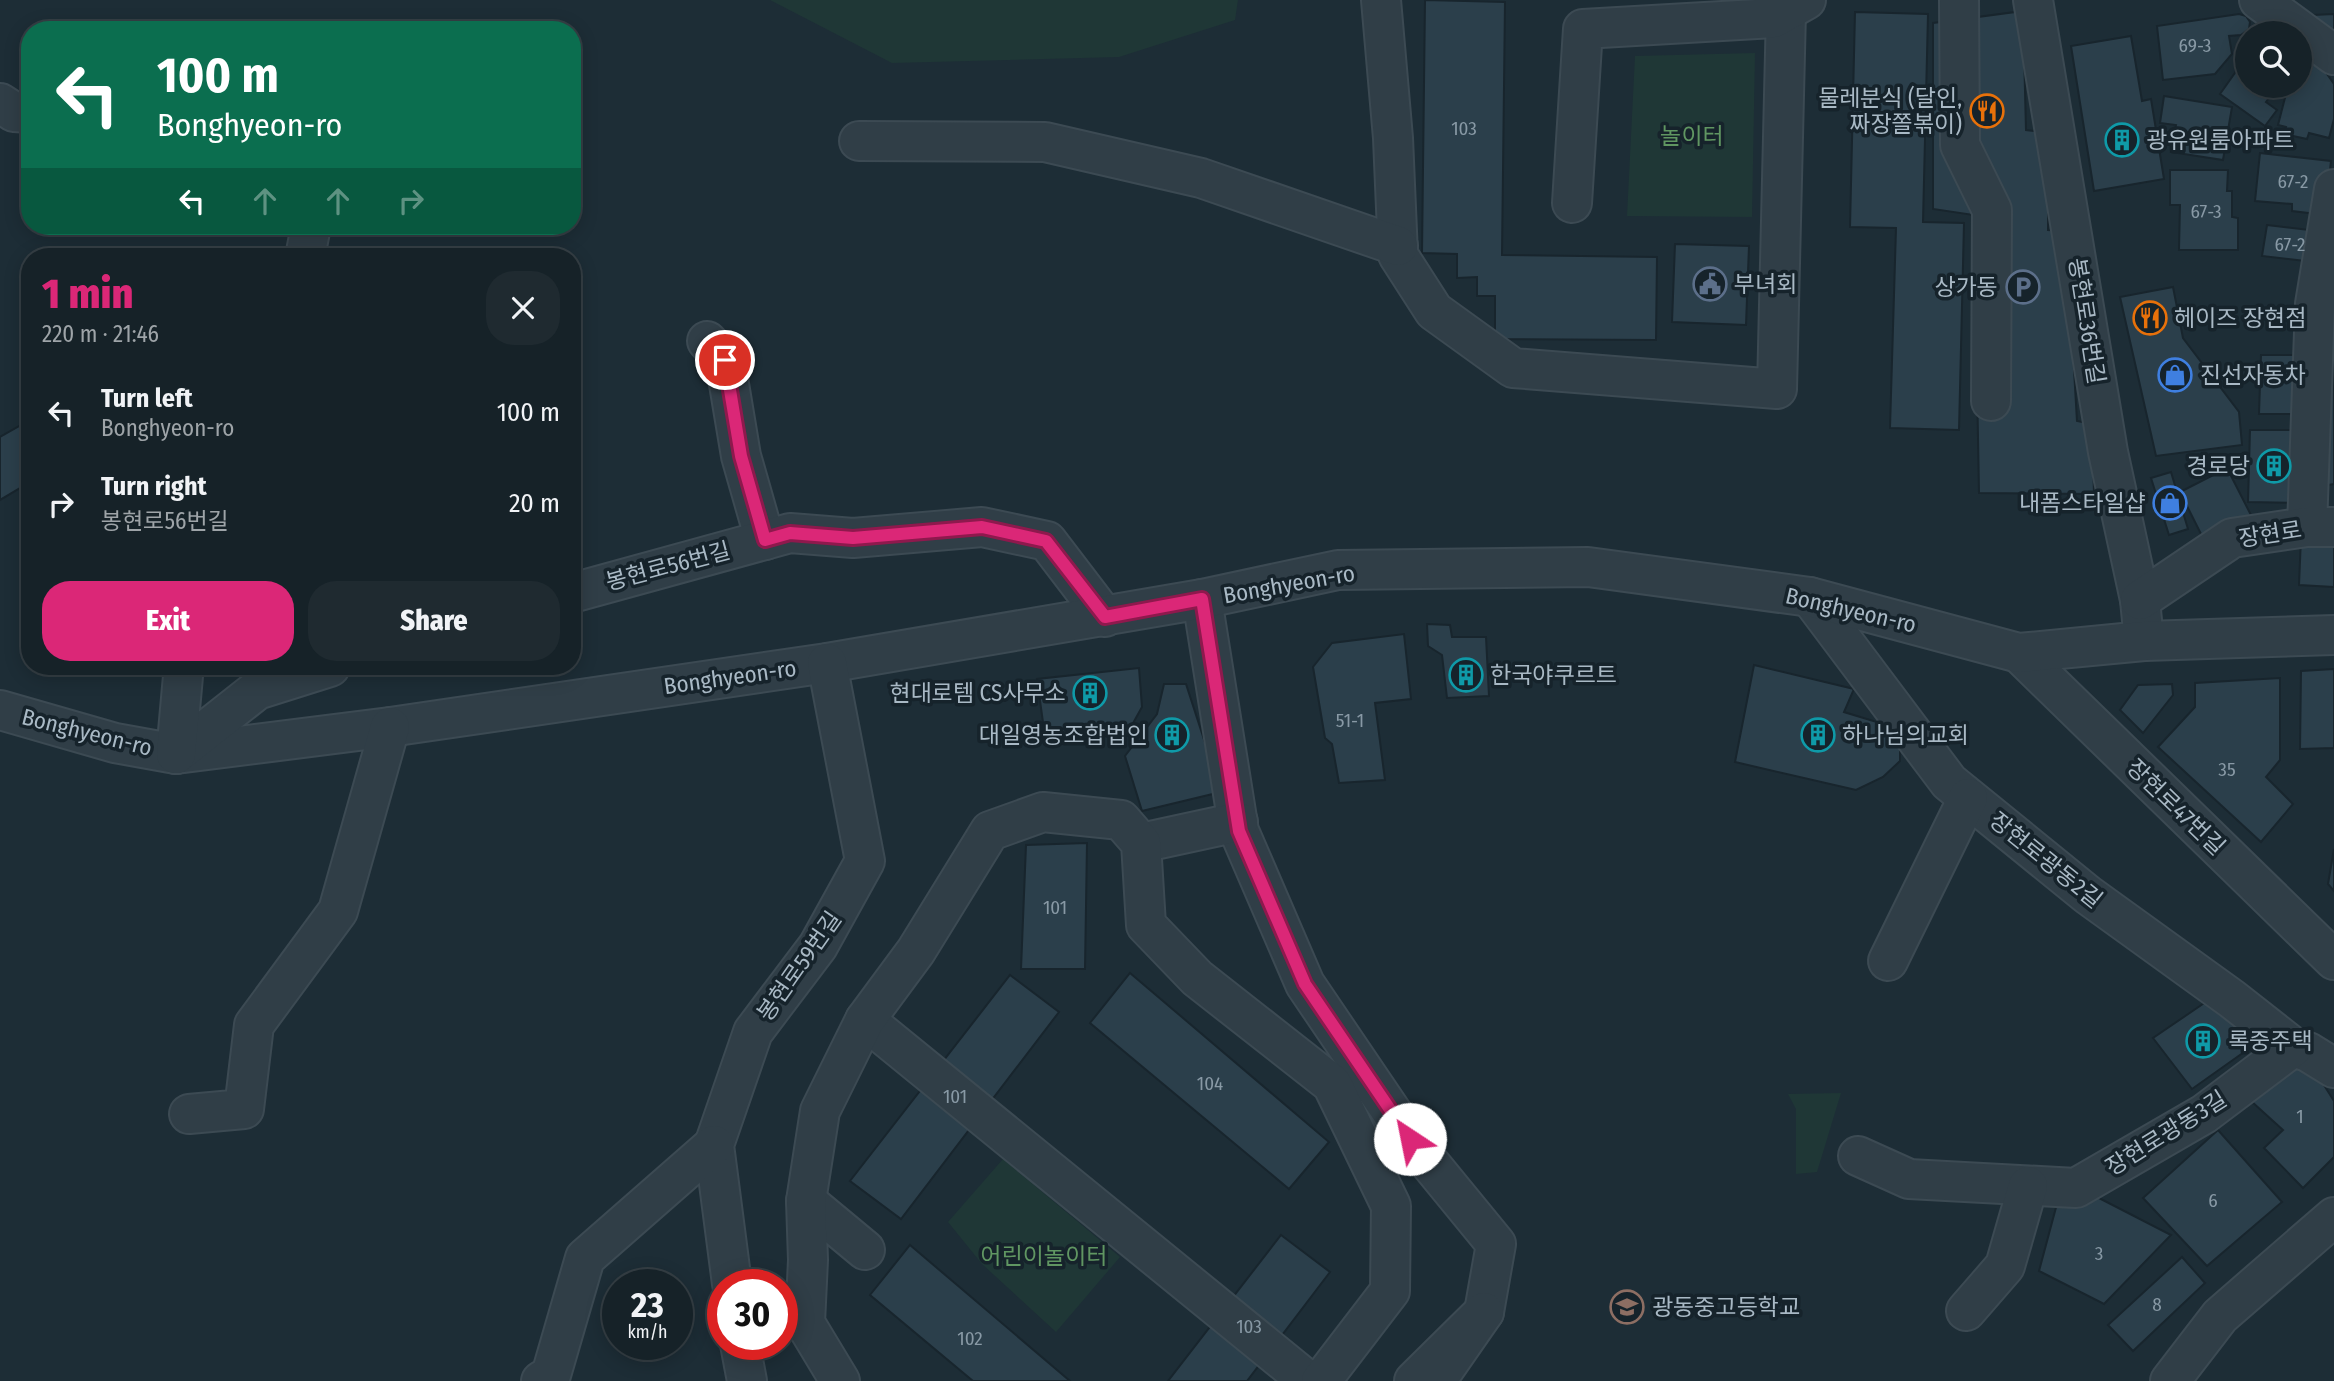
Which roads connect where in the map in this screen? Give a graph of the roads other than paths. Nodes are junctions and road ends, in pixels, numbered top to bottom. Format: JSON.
{"nodes":[{"id":1,"x":1381,"y":0,"type":"edge"},
{"id":2,"x":1959,"y":0,"type":"edge"},
{"id":3,"x":2033,"y":0,"type":"edge"},
{"id":4,"x":2259,"y":0,"type":"edge"},
{"id":5,"x":1796,"y":6,"type":"edge"},
{"id":6,"x":2334,"y":55,"type":"edge"},
{"id":7,"x":0,"y":103,"type":"edge"},
{"id":8,"x":21,"y":112,"type":"edge"},
{"id":9,"x":859,"y":141,"type":"dead end"},
{"id":10,"x":2334,"y":189,"type":"edge"},
{"id":11,"x":1572,"y":203,"type":"dead end"},
{"id":12,"x":1398,"y":246,"type":"junction"},
{"id":13,"x":707,"y":341,"type":"dead end"},
{"id":14,"x":1991,"y":401,"type":"dead end"},
{"id":15,"x":2320,"y":527,"type":"edge"},
{"id":16,"x":765,"y":540,"type":"junction"},
{"id":17,"x":581,"y":591,"type":"edge"},
{"id":18,"x":1810,"y":597,"type":"junction"},
{"id":19,"x":1202,"y":599,"type":"junction"},
{"id":20,"x":2140,"y":600,"type":"junction"},
{"id":21,"x":1105,"y":617,"type":"junction"},
{"id":22,"x":2334,"y":635,"type":"edge"},
{"id":23,"x":2144,"y":641,"type":"junction"},
{"id":24,"x":2019,"y":653,"type":"junction"},
{"id":25,"x":827,"y":663,"type":"junction"},
{"id":26,"x":183,"y":675,"type":"edge"},
{"id":27,"x":305,"y":675,"type":"edge"},
{"id":28,"x":0,"y":709,"type":"edge"},
{"id":29,"x":390,"y":727,"type":"junction"},
{"id":30,"x":176,"y":754,"type":"junction"},
{"id":31,"x":1968,"y":798,"type":"junction"},
{"id":32,"x":1238,"y":822,"type":"junction"},
{"id":33,"x":1141,"y":843,"type":"junction"},
{"id":34,"x":2334,"y":960,"type":"edge"},
{"id":35,"x":1888,"y":961,"type":"dead end"},
{"id":36,"x":865,"y":1020,"type":"junction"},
{"id":37,"x":2293,"y":1047,"type":"junction"},
{"id":38,"x":2334,"y":1068,"type":"edge"},
{"id":39,"x":190,"y":1114,"type":"dead end"},
{"id":40,"x":713,"y":1145,"type":"junction"},
{"id":41,"x":1858,"y":1156,"type":"dead end"},
{"id":42,"x":2028,"y":1186,"type":"junction"},
{"id":43,"x":807,"y":1201,"type":"junction"},
{"id":44,"x":2334,"y":1217,"type":"edge"},
{"id":45,"x":865,"y":1250,"type":"dead end"},
{"id":46,"x":730,"y":1269,"type":"edge"},
{"id":47,"x":1966,"y":1311,"type":"dead end"},
{"id":48,"x":1484,"y":1312,"type":"junction"},
{"id":49,"x":743,"y":1360,"type":"edge"},
{"id":50,"x":2173,"y":1376,"type":"edge"},
{"id":51,"x":541,"y":1381,"type":"edge"},
{"id":52,"x":747,"y":1381,"type":"edge"},
{"id":53,"x":840,"y":1381,"type":"edge"},
{"id":54,"x":1308,"y":1381,"type":"edge"},
{"id":55,"x":1321,"y":1381,"type":"edge"},
{"id":56,"x":1414,"y":1381,"type":"edge"},
{"id":57,"x":1436,"y":1381,"type":"edge"}],
"edges":[{"from":1,"to":12,"type":"street"},
{"from":2,"to":14,"type":"street"},
{"from":3,"to":20,"type":"street","name":"봉현로36번길"},
{"from":4,"to":6,"type":"street"},
{"from":5,"to":11,"type":"street"},
{"from":5,"to":12,"type":"street"},
{"from":7,"to":8,"type":"street"},
{"from":9,"to":12,"type":"street"},
{"from":10,"to":15,"type":"street"},
{"from":13,"to":16,"type":"street"},
{"from":15,"to":20,"type":"street","name":"장현로"},
{"from":16,"to":17,"type":"street","name":"봉현로56번길"},
{"from":16,"to":21,"type":"street","name":"봉현로56번길"},
{"from":18,"to":19,"type":"street","name":"Bonghyeon-ro"},
{"from":18,"to":24,"type":"street","name":"Bonghyeon-ro"},
{"from":18,"to":31,"type":"street","name":"장현로광동2길"},
{"from":19,"to":21,"type":"street","name":"Bonghyeon-ro"},
{"from":19,"to":32,"type":"street"},
{"from":20,"to":23,"type":"street","name":"봉현로36번길"},
{"from":21,"to":25,"type":"street","name":"Bonghyeon-ro"},
{"from":22,"to":23,"type":"street","name":"Bonghyeon-ro"},
{"from":23,"to":24,"type":"street","name":"Bonghyeon-ro"},
{"from":24,"to":34,"type":"street","name":"장현로47번길"},
{"from":25,"to":29,"type":"street","name":"Bonghyeon-ro"},
{"from":25,"to":40,"type":"street","name":"봉현로59번길"},
{"from":26,"to":30,"type":"street"},
{"from":27,"to":30,"type":"street"},
{"from":28,"to":30,"type":"street","name":"Bonghyeon-ro"},
{"from":29,"to":30,"type":"street","name":"Bonghyeon-ro"},
{"from":29,"to":39,"type":"street"},
{"from":31,"to":35,"type":"street"},
{"from":31,"to":37,"type":"street","name":"장현로광동2길"},
{"from":32,"to":33,"type":"street"},
{"from":32,"to":48,"type":"street"},
{"from":33,"to":36,"type":"street"},
{"from":33,"to":55,"type":"street"},
{"from":36,"to":43,"type":"street"},
{"from":36,"to":54,"type":"street"},
{"from":37,"to":38,"type":"street","name":"장현로광동2길"},
{"from":37,"to":42,"type":"street","name":"장현로광동3길"},
{"from":40,"to":46,"type":"street","name":"봉현로59번길"},
{"from":40,"to":51,"type":"street","name":"봉현로59번길"},
{"from":41,"to":42,"type":"street","name":"장현로광동3길"},
{"from":42,"to":47,"type":"street"},
{"from":43,"to":45,"type":"street"},
{"from":43,"to":53,"type":"street"},
{"from":44,"to":50,"type":"street"},
{"from":48,"to":56,"type":"street"},
{"from":48,"to":57,"type":"street"},
{"from":49,"to":52,"type":"street"}]}
